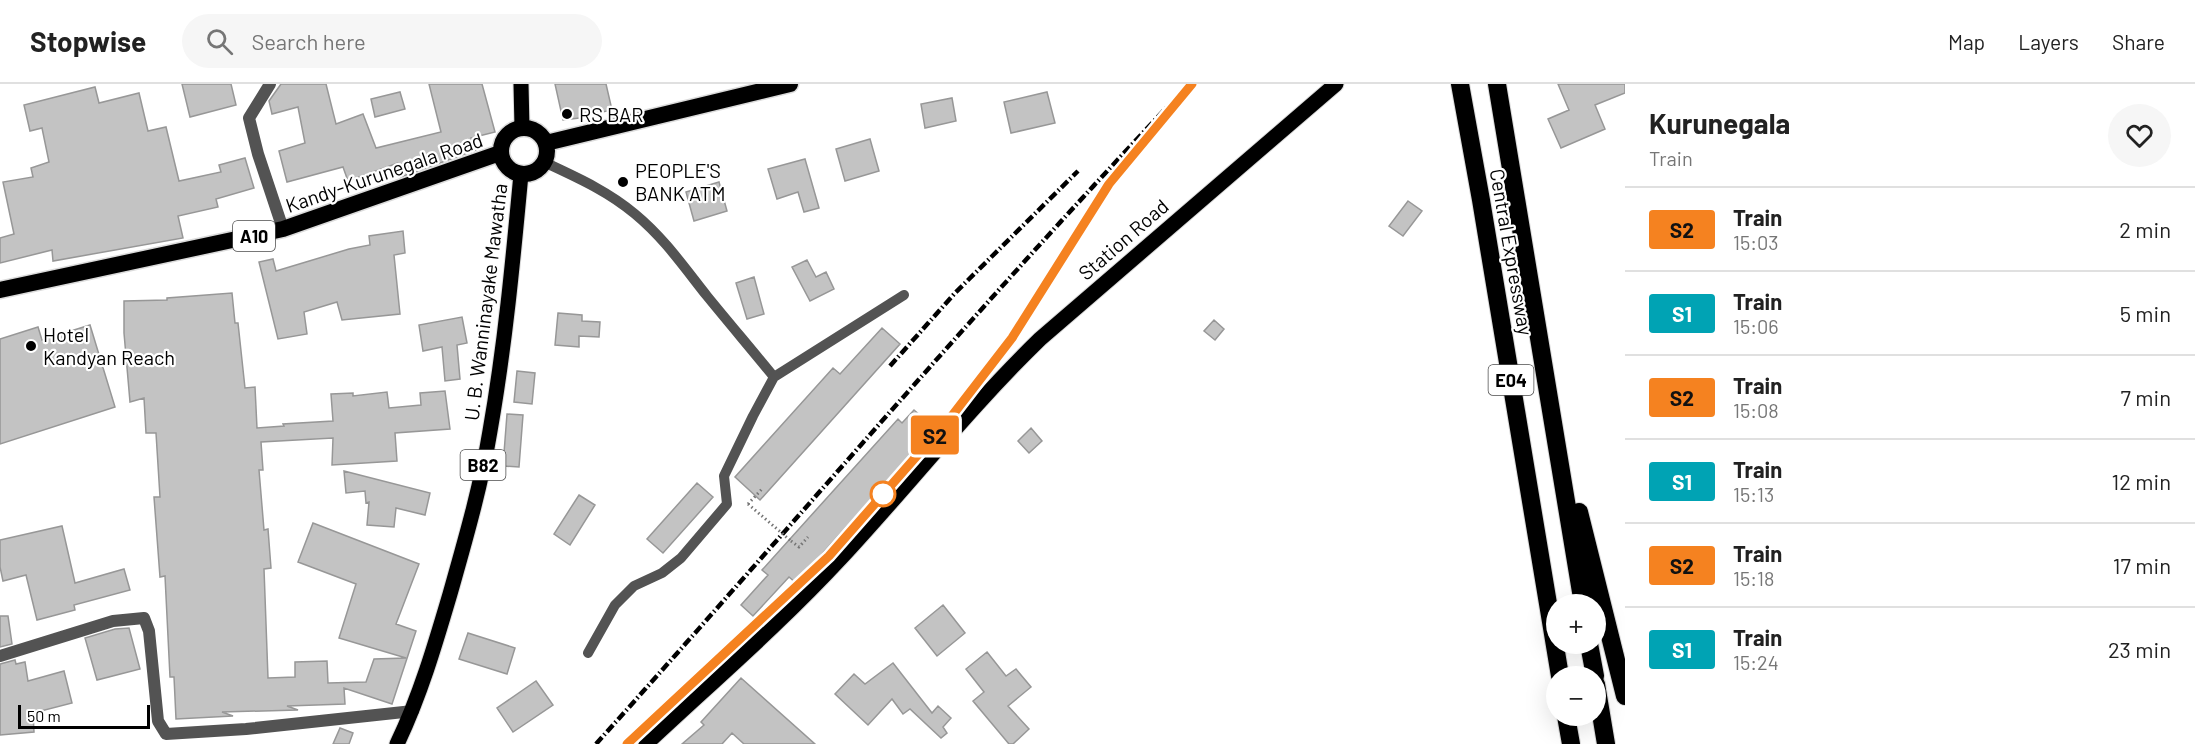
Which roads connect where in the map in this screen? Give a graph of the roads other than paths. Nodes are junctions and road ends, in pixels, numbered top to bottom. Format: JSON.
{"nodes":[{"id":1,"x":270,"y":84,"type":"edge"},
{"id":2,"x":521,"y":84,"type":"edge"},
{"id":3,"x":790,"y":84,"type":"edge"},
{"id":4,"x":1336,"y":84,"type":"edge"},
{"id":5,"x":1460,"y":84,"type":"edge"},
{"id":6,"x":1497,"y":84,"type":"edge"},
{"id":7,"x":522,"y":127,"type":"junction"},
{"id":8,"x":546,"y":143,"type":"junction"},
{"id":9,"x":500,"y":153,"type":"junction"},
{"id":10,"x":544,"y":162,"type":"junction"},
{"id":11,"x":521,"y":174,"type":"junction"},
{"id":12,"x":283,"y":229,"type":"junction"},
{"id":13,"x":0,"y":290,"type":"edge"},
{"id":14,"x":904,"y":295,"type":"dead end"},
{"id":15,"x":774,"y":377,"type":"junction"},
{"id":16,"x":1547,"y":382,"type":"junction"},
{"id":17,"x":1581,"y":594,"type":"edge"},
{"id":18,"x":588,"y":653,"type":"dead end"},
{"id":19,"x":0,"y":656,"type":"edge"},
{"id":20,"x":1557,"y":666,"type":"edge"},
{"id":21,"x":1625,"y":696,"type":"edge"},
{"id":22,"x":413,"y":711,"type":"junction"},
{"id":23,"x":1562,"y":726,"type":"edge"},
{"id":24,"x":1568,"y":726,"type":"edge"},
{"id":25,"x":1603,"y":726,"type":"edge"},
{"id":26,"x":397,"y":744,"type":"edge"},
{"id":27,"x":646,"y":744,"type":"edge"},
{"id":28,"x":1563,"y":744,"type":"edge"},
{"id":29,"x":1571,"y":744,"type":"edge"},
{"id":30,"x":1606,"y":744,"type":"edge"}],
"edges":[{"from":1,"to":12,"type":"street"},
{"from":2,"to":7,"type":"main road"},
{"from":3,"to":8,"type":"highway"},
{"from":4,"to":27,"type":"main road","name":"Station Road"},
{"from":5,"to":20,"type":"highway","name":"Central Expressway","number":"E04"},
{"from":6,"to":16,"type":"highway","name":"Central Expressway","number":"E04"},
{"from":7,"to":8,"type":"highway"},
{"from":7,"to":9,"type":"highway"},
{"from":8,"to":10,"type":"highway"},
{"from":9,"to":11,"type":"highway"},
{"from":9,"to":12,"type":"highway","name":"Kandy-Kurunegala Road","number":"A10"},
{"from":10,"to":11,"type":"highway"},
{"from":10,"to":15,"type":"lane"},
{"from":11,"to":22,"type":"main road","name":"U. B. Wanninayake Mawatha","number":"B82"},
{"from":12,"to":13,"type":"highway","name":"Kandy-Kurunegala Road","number":"A10"},
{"from":14,"to":15,"type":"lane"},
{"from":15,"to":18,"type":"lane"},
{"from":16,"to":17,"type":"highway","name":"Central Expressway","number":"E04"},
{"from":16,"to":21,"type":"highway"},
{"from":19,"to":22,"type":"street"},
{"from":22,"to":26,"type":"main road","name":"U. B. Wanninayake Mawatha","number":"B82"},
{"from":23,"to":28,"type":"highway"},
{"from":24,"to":29,"type":"highway"},
{"from":25,"to":30,"type":"highway"}]}
